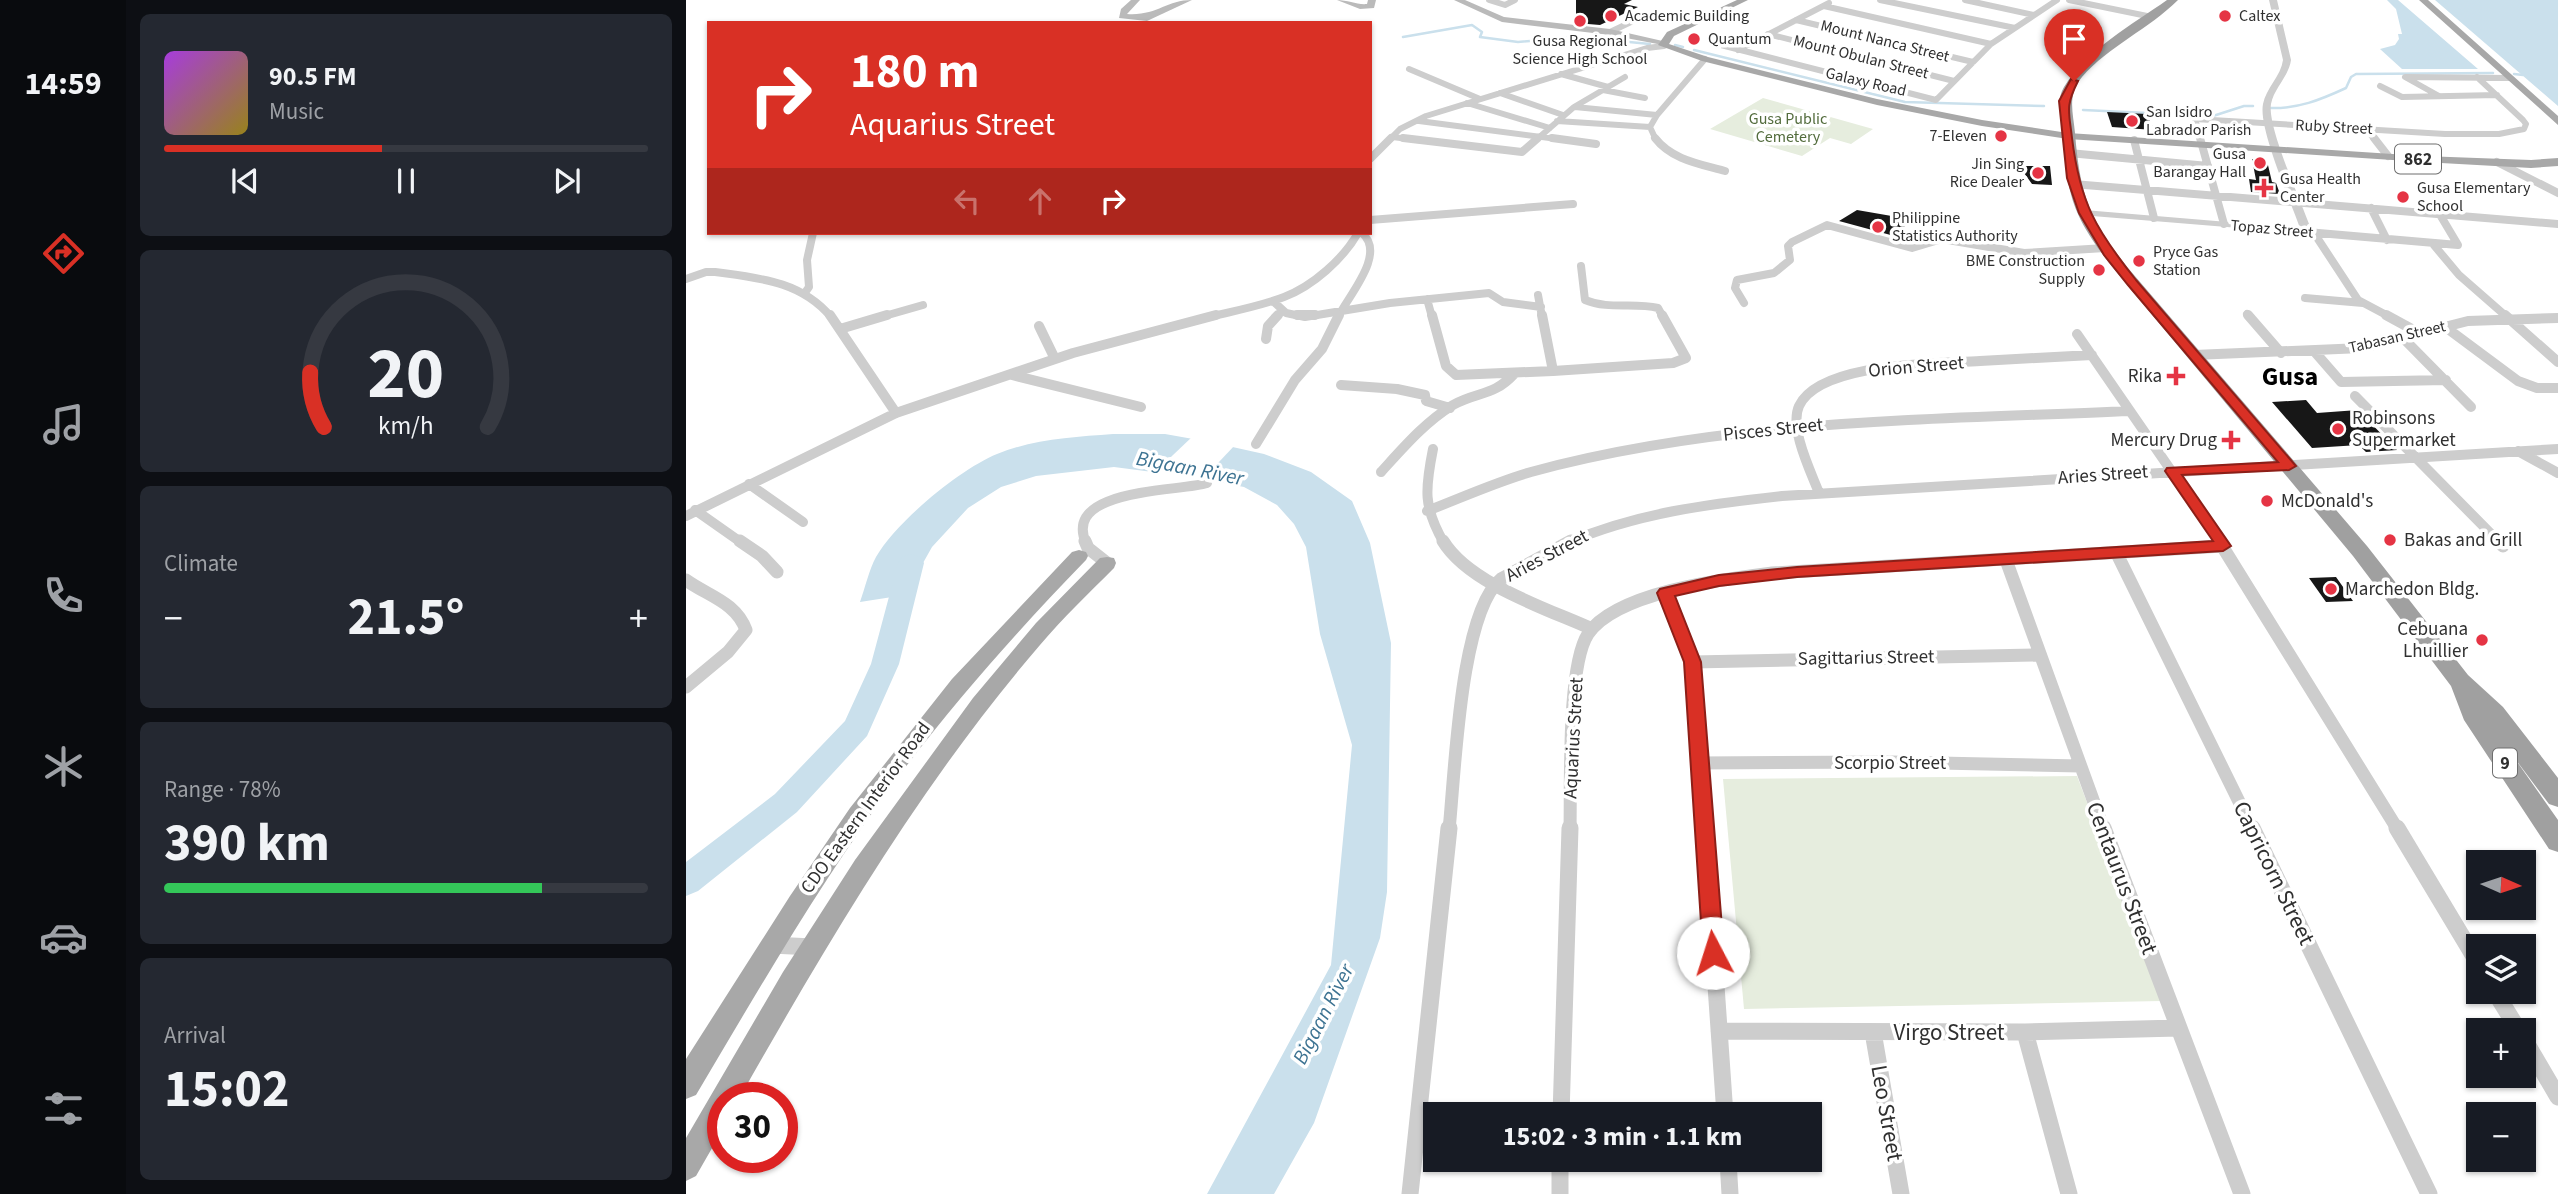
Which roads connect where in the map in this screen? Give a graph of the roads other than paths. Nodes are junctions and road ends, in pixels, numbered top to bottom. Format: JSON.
{"nodes":[{"id":1,"x":1136,"y":0,"type":"edge"},
{"id":2,"x":1188,"y":0,"type":"edge"},
{"id":3,"x":1341,"y":0,"type":"edge"},
{"id":4,"x":1372,"y":0,"type":"edge"},
{"id":5,"x":1458,"y":0,"type":"edge"},
{"id":6,"x":1489,"y":0,"type":"edge"},
{"id":7,"x":1516,"y":0,"type":"edge"},
{"id":8,"x":1744,"y":0,"type":"edge"},
{"id":9,"x":1755,"y":0,"type":"edge"},
{"id":10,"x":1835,"y":0,"type":"edge"},
{"id":11,"x":1880,"y":0,"type":"edge"},
{"id":12,"x":1965,"y":0,"type":"edge"},
{"id":13,"x":2057,"y":0,"type":"edge"},
{"id":14,"x":2069,"y":0,"type":"edge"},
{"id":15,"x":2173,"y":0,"type":"edge"},
{"id":16,"x":2273,"y":0,"type":"edge"},
{"id":17,"x":2423,"y":0,"type":"edge"},
{"id":18,"x":1824,"y":6,"type":"junction"},
{"id":19,"x":2034,"y":15,"type":"junction"},
{"id":20,"x":2151,"y":16,"type":"junction"},
{"id":21,"x":1796,"y":20,"type":"junction"},
{"id":22,"x":1632,"y":22,"type":"dead end"},
{"id":23,"x":2015,"y":29,"type":"junction"},
{"id":24,"x":1610,"y":32,"type":"junction"},
{"id":25,"x":1768,"y":34,"type":"junction"},
{"id":26,"x":1665,"y":42,"type":"junction"},
{"id":27,"x":1991,"y":44,"type":"junction"},
{"id":28,"x":1721,"y":45,"type":"dead end"},
{"id":29,"x":1738,"y":50,"type":"junction"},
{"id":30,"x":1704,"y":59,"type":"junction"},
{"id":31,"x":1973,"y":62,"type":"junction"},
{"id":32,"x":1409,"y":69,"type":"dead end"},
{"id":33,"x":1560,"y":74,"type":"junction"},
{"id":34,"x":1625,"y":77,"type":"dead end"},
{"id":35,"x":2477,"y":77,"type":"junction"},
{"id":36,"x":2509,"y":78,"type":"junction"},
{"id":37,"x":1954,"y":81,"type":"junction"},
{"id":38,"x":2380,"y":86,"type":"dead end"},
{"id":39,"x":1606,"y":89,"type":"junction"},
{"id":40,"x":1500,"y":93,"type":"junction"},
{"id":41,"x":2497,"y":95,"type":"junction"},
{"id":42,"x":2439,"y":96,"type":"junction"},
{"id":43,"x":1645,"y":98,"type":"dead end"},
{"id":44,"x":1479,"y":99,"type":"junction"},
{"id":45,"x":1467,"y":103,"type":"junction"},
{"id":46,"x":1574,"y":107,"type":"junction"},
{"id":47,"x":1657,"y":115,"type":"junction"},
{"id":48,"x":1563,"y":116,"type":"junction"},
{"id":49,"x":1416,"y":120,"type":"junction"},
{"id":50,"x":1557,"y":121,"type":"junction"},
{"id":51,"x":2558,"y":122,"type":"edge"},
{"id":52,"x":2268,"y":123,"type":"junction"},
{"id":53,"x":1650,"y":127,"type":"junction"},
{"id":54,"x":1550,"y":128,"type":"junction"},
{"id":55,"x":2366,"y":129,"type":"junction"},
{"id":56,"x":1541,"y":136,"type":"junction"},
{"id":57,"x":1392,"y":137,"type":"junction"},
{"id":58,"x":2134,"y":140,"type":"junction"},
{"id":59,"x":1596,"y":144,"type":"dead end"},
{"id":60,"x":2069,"y":145,"type":"junction"},
{"id":61,"x":2201,"y":145,"type":"junction"},
{"id":62,"x":2278,"y":150,"type":"junction"},
{"id":63,"x":2388,"y":156,"type":"junction"},
{"id":64,"x":1372,"y":157,"type":"edge"},
{"id":65,"x":2139,"y":160,"type":"junction"},
{"id":66,"x":2497,"y":162,"type":"junction"},
{"id":67,"x":2555,"y":164,"type":"edge"},
{"id":68,"x":2208,"y":166,"type":"junction"},
{"id":69,"x":1725,"y":171,"type":"dead end"},
{"id":70,"x":2073,"y":184,"type":"junction"},
{"id":71,"x":2146,"y":190,"type":"junction"},
{"id":72,"x":2558,"y":193,"type":"edge"},
{"id":73,"x":2216,"y":195,"type":"junction"},
{"id":74,"x":2297,"y":201,"type":"junction"},
{"id":75,"x":1573,"y":204,"type":"dead end"},
{"id":76,"x":2371,"y":208,"type":"junction"},
{"id":77,"x":2084,"y":213,"type":"junction"},
{"id":78,"x":2439,"y":213,"type":"junction"},
{"id":79,"x":2154,"y":218,"type":"junction"},
{"id":80,"x":1372,"y":220,"type":"edge"},
{"id":81,"x":2558,"y":223,"type":"edge"},
{"id":82,"x":2224,"y":225,"type":"junction"},
{"id":83,"x":2311,"y":232,"type":"junction"},
{"id":84,"x":813,"y":235,"type":"edge"},
{"id":85,"x":1359,"y":235,"type":"edge"},
{"id":86,"x":1362,"y":235,"type":"edge"},
{"id":87,"x":2387,"y":240,"type":"junction"},
{"id":88,"x":2433,"y":244,"type":"junction"},
{"id":89,"x":2105,"y":248,"type":"junction"},
{"id":90,"x":1581,"y":266,"type":"dead end"},
{"id":91,"x":686,"y":279,"type":"edge"},
{"id":92,"x":804,"y":294,"type":"junction"},
{"id":93,"x":1538,"y":295,"type":"dead end"},
{"id":94,"x":2305,"y":298,"type":"dead end"},
{"id":95,"x":1427,"y":299,"type":"junction"},
{"id":96,"x":1274,"y":302,"type":"junction"},
{"id":97,"x":1744,"y":303,"type":"dead end"},
{"id":98,"x":2363,"y":303,"type":"junction"},
{"id":99,"x":923,"y":305,"type":"dead end"},
{"id":100,"x":1542,"y":307,"type":"junction"},
{"id":101,"x":1282,"y":311,"type":"junction"},
{"id":102,"x":1341,"y":313,"type":"junction"},
{"id":103,"x":2246,"y":314,"type":"dead end"},
{"id":104,"x":2508,"y":318,"type":"junction"},
{"id":105,"x":2553,"y":318,"type":"edge"},
{"id":106,"x":1039,"y":326,"type":"dead end"},
{"id":107,"x":2444,"y":326,"type":"junction"},
{"id":108,"x":2558,"y":327,"type":"edge"},
{"id":109,"x":840,"y":329,"type":"junction"},
{"id":110,"x":2419,"y":333,"type":"junction"},
{"id":111,"x":2077,"y":334,"type":"dead end"},
{"id":112,"x":2403,"y":338,"type":"junction"},
{"id":113,"x":1266,"y":339,"type":"dead end"},
{"id":114,"x":2314,"y":351,"type":"junction"},
{"id":115,"x":2281,"y":353,"type":"junction"},
{"id":116,"x":2092,"y":355,"type":"junction"},
{"id":117,"x":2194,"y":355,"type":"junction"},
{"id":118,"x":1055,"y":359,"type":"junction"},
{"id":119,"x":2558,"y":362,"type":"edge"},
{"id":120,"x":1553,"y":371,"type":"junction"},
{"id":121,"x":1516,"y":373,"type":"junction"},
{"id":122,"x":1012,"y":375,"type":"junction"},
{"id":123,"x":2446,"y":380,"type":"junction"},
{"id":124,"x":1341,"y":385,"type":"dead end"},
{"id":125,"x":2558,"y":388,"type":"edge"},
{"id":126,"x":2355,"y":396,"type":"dead end"},
{"id":127,"x":1141,"y":407,"type":"dead end"},
{"id":128,"x":2471,"y":407,"type":"dead end"},
{"id":129,"x":1450,"y":408,"type":"junction"},
{"id":130,"x":2130,"y":411,"type":"junction"},
{"id":131,"x":896,"y":413,"type":"junction"},
{"id":132,"x":1797,"y":426,"type":"junction"},
{"id":133,"x":1256,"y":444,"type":"dead end"},
{"id":134,"x":1433,"y":449,"type":"dead end"},
{"id":135,"x":2558,"y":449,"type":"edge"},
{"id":136,"x":2518,"y":451,"type":"junction"},
{"id":137,"x":2415,"y":458,"type":"junction"},
{"id":138,"x":2289,"y":466,"type":"junction"},
{"id":139,"x":2172,"y":471,"type":"junction"},
{"id":140,"x":1381,"y":472,"type":"dead end"},
{"id":141,"x":2558,"y":473,"type":"edge"},
{"id":142,"x":1208,"y":483,"type":"dead end"},
{"id":143,"x":749,"y":484,"type":"junction"},
{"id":144,"x":1819,"y":493,"type":"junction"},
{"id":145,"x":1427,"y":511,"type":"junction"},
{"id":146,"x":691,"y":513,"type":"edge"},
{"id":147,"x":803,"y":522,"type":"dead end"},
{"id":148,"x":2223,"y":546,"type":"junction"},
{"id":149,"x":2503,"y":546,"type":"dead end"},
{"id":150,"x":2117,"y":554,"type":"junction"},
{"id":151,"x":1079,"y":556,"type":"dead end"},
{"id":152,"x":2006,"y":560,"type":"junction"},
{"id":153,"x":1107,"y":563,"type":"joint"},
{"id":154,"x":777,"y":572,"type":"dead end"},
{"id":155,"x":686,"y":580,"type":"edge"},
{"id":156,"x":1495,"y":584,"type":"junction"},
{"id":157,"x":1665,"y":593,"type":"junction"},
{"id":158,"x":1592,"y":629,"type":"junction"},
{"id":159,"x":2039,"y":654,"type":"junction"},
{"id":160,"x":1693,"y":662,"type":"junction"},
{"id":161,"x":2460,"y":681,"type":"junction"},
{"id":162,"x":686,"y":687,"type":"edge"},
{"id":163,"x":1699,"y":763,"type":"junction"},
{"id":164,"x":2080,"y":766,"type":"junction"},
{"id":165,"x":2558,"y":797,"type":"edge"},
{"id":166,"x":2558,"y":841,"type":"edge"},
{"id":167,"x":2466,"y":943,"type":"edge"},
{"id":168,"x":770,"y":945,"type":"junction"},
{"id":169,"x":813,"y":947,"type":"junction"},
{"id":170,"x":2179,"y":1028,"type":"junction"},
{"id":171,"x":1719,"y":1031,"type":"junction"},
{"id":172,"x":1873,"y":1032,"type":"junction"},
{"id":173,"x":2025,"y":1032,"type":"junction"},
{"id":174,"x":2536,"y":1059,"type":"edge"},
{"id":175,"x":734,"y":1082,"type":"edge"},
{"id":176,"x":686,"y":1085,"type":"edge"},
{"id":177,"x":2558,"y":1097,"type":"edge"},
{"id":178,"x":1561,"y":1102,"type":"edge"},
{"id":179,"x":1724,"y":1102,"type":"edge"},
{"id":180,"x":707,"y":1129,"type":"edge"},
{"id":181,"x":686,"y":1166,"type":"edge"},
{"id":182,"x":1560,"y":1172,"type":"edge"},
{"id":183,"x":1729,"y":1172,"type":"edge"},
{"id":184,"x":1410,"y":1194,"type":"edge"},
{"id":185,"x":1560,"y":1194,"type":"edge"},
{"id":186,"x":1730,"y":1194,"type":"edge"},
{"id":187,"x":1901,"y":1194,"type":"edge"},
{"id":188,"x":2069,"y":1194,"type":"edge"},
{"id":189,"x":2242,"y":1194,"type":"edge"},
{"id":190,"x":2429,"y":1194,"type":"edge"}],
"edges":[{"from":1,"to":2,"type":"main road"},
{"from":3,"to":4,"type":"main road"},
{"from":5,"to":24,"type":"main road"},
{"from":6,"to":7,"type":"street"},
{"from":8,"to":26,"type":"main road"},
{"from":9,"to":26,"type":"main road"},
{"from":10,"to":18,"type":"street"},
{"from":11,"to":23,"type":"street"},
{"from":12,"to":19,"type":"street"},
{"from":13,"to":19,"type":"street"},
{"from":14,"to":20,"type":"street"},
{"from":15,"to":20,"type":"highway","number":"9"},
{"from":16,"to":52,"type":"street"},
{"from":17,"to":36,"type":"main road"},
{"from":18,"to":21,"type":"street"},
{"from":18,"to":27,"type":"street"},
{"from":19,"to":23,"type":"street"},
{"from":20,"to":60,"type":"highway","number":"9"},
{"from":21,"to":25,"type":"street"},
{"from":21,"to":31,"type":"street","name":"Mount Nanca Street"},
{"from":22,"to":24,"type":"street"},
{"from":23,"to":27,"type":"street"},
{"from":24,"to":26,"type":"main road"},
{"from":25,"to":29,"type":"street"},
{"from":25,"to":37,"type":"street","name":"Mount Obulan Street"},
{"from":26,"to":30,"type":"main road","name":"Galaxy Road"},
{"from":26,"to":33,"type":"street"},
{"from":27,"to":31,"type":"street"},
{"from":28,"to":29,"type":"street"},
{"from":29,"to":37,"type":"street"},
{"from":30,"to":47,"type":"street"},
{"from":30,"to":60,"type":"main road","name":"Galaxy Road"},
{"from":31,"to":37,"type":"street"},
{"from":32,"to":44,"type":"street"},
{"from":33,"to":39,"type":"street"},
{"from":33,"to":40,"type":"street"},
{"from":34,"to":39,"type":"street"},
{"from":35,"to":36,"type":"street"},
{"from":35,"to":41,"type":"street","name":"Ruby Street"},
{"from":35,"to":42,"type":"street"},
{"from":36,"to":51,"type":"main road"},
{"from":38,"to":42,"type":"street"},
{"from":39,"to":43,"type":"street"},
{"from":39,"to":46,"type":"street"},
{"from":40,"to":44,"type":"street"},
{"from":40,"to":48,"type":"street"},
{"from":41,"to":42,"type":"street"},
{"from":41,"to":55,"type":"street","name":"Ruby Street"},
{"from":44,"to":45,"type":"street"},
{"from":45,"to":49,"type":"street"},
{"from":45,"to":54,"type":"street"},
{"from":46,"to":47,"type":"street"},
{"from":46,"to":48,"type":"street"},
{"from":47,"to":53,"type":"street"},
{"from":48,"to":50,"type":"street"},
{"from":49,"to":56,"type":"street"},
{"from":49,"to":57,"type":"street"},
{"from":50,"to":53,"type":"street"},
{"from":50,"to":54,"type":"street"},
{"from":52,"to":55,"type":"street","name":"Ruby Street"},
{"from":52,"to":61,"type":"street","name":"Ruby Street"},
{"from":52,"to":62,"type":"street"},
{"from":53,"to":69,"type":"street"},
{"from":54,"to":56,"type":"street"},
{"from":55,"to":63,"type":"street"},
{"from":56,"to":57,"type":"street"},
{"from":56,"to":59,"type":"street"},
{"from":57,"to":64,"type":"street"},
{"from":58,"to":60,"type":"main road","number":"862"},
{"from":58,"to":61,"type":"main road","number":"862"},
{"from":58,"to":65,"type":"street"},
{"from":60,"to":65,"type":"street"},
{"from":60,"to":70,"type":"highway","number":"9"},
{"from":61,"to":62,"type":"main road","number":"862"},
{"from":61,"to":68,"type":"street"},
{"from":62,"to":63,"type":"main road","number":"862"},
{"from":62,"to":74,"type":"street"},
{"from":63,"to":66,"type":"main road","number":"862"},
{"from":65,"to":68,"type":"street"},
{"from":65,"to":71,"type":"street"},
{"from":66,"to":67,"type":"main road","number":"862"},
{"from":66,"to":72,"type":"street"},
{"from":68,"to":73,"type":"street"},
{"from":70,"to":71,"type":"street"},
{"from":70,"to":77,"type":"highway","number":"9"},
{"from":71,"to":73,"type":"street"},
{"from":71,"to":79,"type":"street"},
{"from":73,"to":74,"type":"street"},
{"from":73,"to":82,"type":"street"},
{"from":74,"to":76,"type":"street"},
{"from":74,"to":83,"type":"street"},
{"from":75,"to":80,"type":"street"},
{"from":76,"to":78,"type":"street"},
{"from":76,"to":87,"type":"street"},
{"from":77,"to":79,"type":"street","name":"Topaz Street"},
{"from":77,"to":89,"type":"highway","number":"9"},
{"from":78,"to":81,"type":"street"},
{"from":78,"to":88,"type":"street","name":"Topaz Street"},
{"from":79,"to":82,"type":"street","name":"Topaz Street"},
{"from":82,"to":83,"type":"street","name":"Topaz Street"},
{"from":83,"to":87,"type":"street","name":"Topaz Street"},
{"from":83,"to":98,"type":"street"},
{"from":84,"to":92,"type":"street"},
{"from":85,"to":96,"type":"street"},
{"from":86,"to":102,"type":"street"},
{"from":87,"to":88,"type":"street","name":"Topaz Street"},
{"from":88,"to":104,"type":"street"},
{"from":89,"to":97,"type":"street"},
{"from":89,"to":117,"type":"highway","number":"9"},
{"from":90,"to":120,"type":"street"},
{"from":91,"to":92,"type":"street"},
{"from":92,"to":109,"type":"street"},
{"from":93,"to":100,"type":"street"},
{"from":94,"to":98,"type":"street"},
{"from":95,"to":100,"type":"street"},
{"from":95,"to":102,"type":"street"},
{"from":95,"to":121,"type":"street"},
{"from":96,"to":101,"type":"street"},
{"from":96,"to":118,"type":"street"},
{"from":98,"to":110,"type":"street"},
{"from":99,"to":109,"type":"street"},
{"from":100,"to":120,"type":"street"},
{"from":101,"to":102,"type":"street"},
{"from":101,"to":113,"type":"street"},
{"from":102,"to":133,"type":"street"},
{"from":103,"to":115,"type":"street"},
{"from":104,"to":105,"type":"street","name":"Tabasan Street"},
{"from":104,"to":107,"type":"street","name":"Tabasan Street"},
{"from":104,"to":119,"type":"street"},
{"from":105,"to":108,"type":"street"},
{"from":106,"to":118,"type":"street"},
{"from":107,"to":110,"type":"street","name":"Tabasan Street"},
{"from":107,"to":125,"type":"street"},
{"from":109,"to":131,"type":"street"},
{"from":110,"to":112,"type":"street","name":"Tabasan Street"},
{"from":111,"to":116,"type":"street","name":"Aries Street"},
{"from":112,"to":114,"type":"street","name":"Tabasan Street"},
{"from":112,"to":123,"type":"street"},
{"from":114,"to":115,"type":"street","name":"Tabasan Street"},
{"from":114,"to":123,"type":"street"},
{"from":115,"to":117,"type":"street","name":"Tabasan Street"},
{"from":116,"to":130,"type":"street","name":"Aries Street"},
{"from":116,"to":132,"type":"street","name":"Orion Street"},
{"from":117,"to":138,"type":"highway","number":"9"},
{"from":118,"to":122,"type":"street"},
{"from":120,"to":121,"type":"street"},
{"from":121,"to":129,"type":"street"},
{"from":122,"to":127,"type":"street"},
{"from":122,"to":131,"type":"street"},
{"from":123,"to":128,"type":"street"},
{"from":124,"to":129,"type":"street"},
{"from":126,"to":137,"type":"street"},
{"from":129,"to":140,"type":"street"},
{"from":130,"to":132,"type":"street","name":"Pisces Street"},
{"from":130,"to":139,"type":"street","name":"Aries Street"},
{"from":131,"to":143,"type":"street"},
{"from":132,"to":144,"type":"street"},
{"from":132,"to":145,"type":"street","name":"Pisces Street"},
{"from":134,"to":145,"type":"street"},
{"from":135,"to":136,"type":"street","name":"Aries Street"},
{"from":136,"to":137,"type":"street","name":"Aries Street"},
{"from":136,"to":141,"type":"street"},
{"from":137,"to":138,"type":"street","name":"Aries Street"},
{"from":137,"to":149,"type":"street"},
{"from":138,"to":139,"type":"street","name":"Aries Street"},
{"from":138,"to":161,"type":"highway","number":"9"},
{"from":139,"to":144,"type":"street","name":"Aries Street"},
{"from":139,"to":148,"type":"street","name":"Aries Street"},
{"from":142,"to":153,"type":"street"},
{"from":143,"to":146,"type":"street"},
{"from":143,"to":147,"type":"street"},
{"from":144,"to":156,"type":"street","name":"Aries Street"},
{"from":145,"to":156,"type":"street"},
{"from":146,"to":154,"type":"street"},
{"from":148,"to":150,"type":"street"},
{"from":148,"to":167,"type":"street","name":"Aries Street"},
{"from":150,"to":152,"type":"street"},
{"from":150,"to":190,"type":"street","name":"Capricorn Street"},
{"from":151,"to":168,"type":"main road","name":"CDO Eastern Interior Road"},
{"from":152,"to":157,"type":"street"},
{"from":152,"to":159,"type":"street","name":"Centaurus Street"},
{"from":153,"to":169,"type":"main road","name":"CDO Eastern Interior Road"},
{"from":155,"to":162,"type":"street"},
{"from":156,"to":158,"type":"street"},
{"from":156,"to":184,"type":"street","name":"Aries Street"},
{"from":157,"to":158,"type":"street"},
{"from":157,"to":160,"type":"street"},
{"from":158,"to":178,"type":"street","name":"Aquarius Street"},
{"from":159,"to":160,"type":"street","name":"Sagittarius Street"},
{"from":159,"to":164,"type":"street","name":"Centaurus Street"},
{"from":160,"to":163,"type":"street"},
{"from":161,"to":165,"type":"highway","number":"9"},
{"from":161,"to":166,"type":"highway","number":"9"},
{"from":163,"to":164,"type":"street","name":"Scorpio Street"},
{"from":163,"to":171,"type":"street"},
{"from":164,"to":170,"type":"street","name":"Centaurus Street"},
{"from":168,"to":169,"type":"street"},
{"from":168,"to":176,"type":"main road","name":"CDO Eastern Interior Road"},
{"from":169,"to":175,"type":"main road","name":"CDO Eastern Interior Road"},
{"from":170,"to":173,"type":"street","name":"Virgo Street"},
{"from":170,"to":189,"type":"street","name":"Centaurus Street"},
{"from":171,"to":172,"type":"street","name":"Virgo Street"},
{"from":171,"to":179,"type":"street"},
{"from":172,"to":173,"type":"street","name":"Virgo Street"},
{"from":172,"to":187,"type":"street","name":"Leo Street"},
{"from":173,"to":188,"type":"street"},
{"from":174,"to":177,"type":"street"},
{"from":180,"to":181,"type":"main road","name":"CDO Eastern Interior Road"},
{"from":182,"to":185,"type":"street"},
{"from":183,"to":186,"type":"street"}]}
